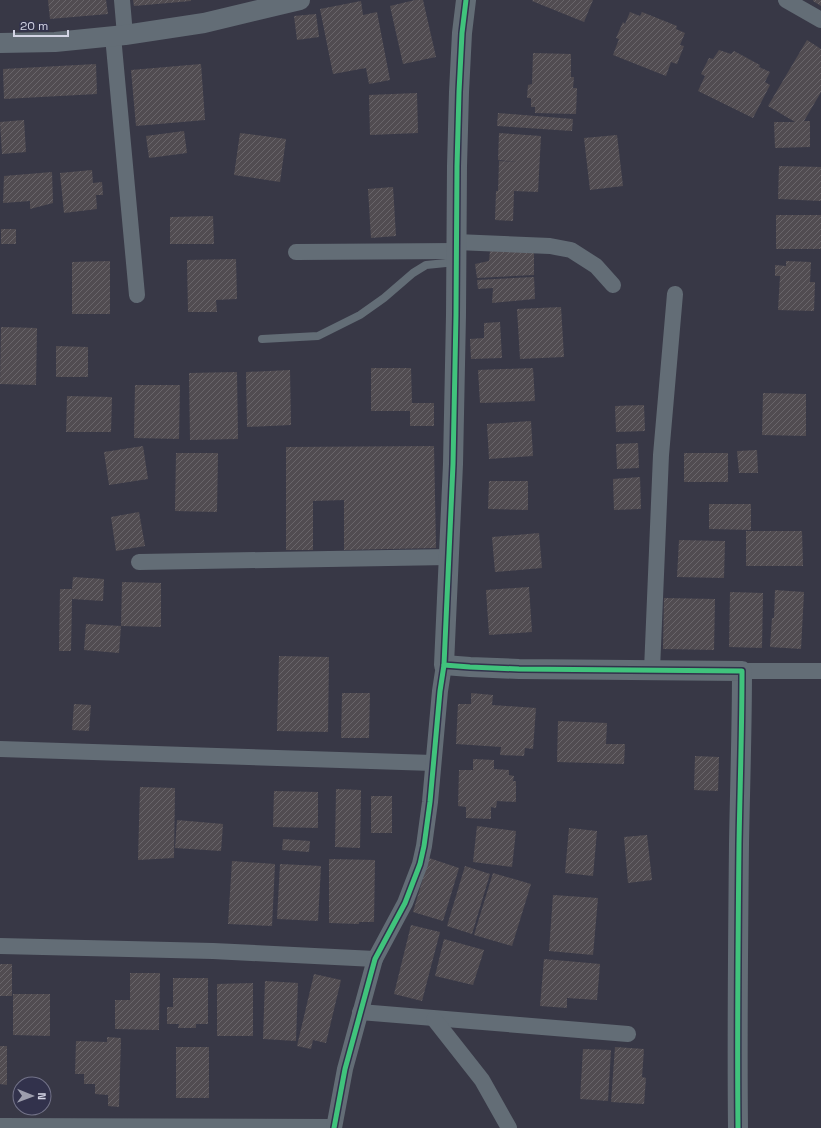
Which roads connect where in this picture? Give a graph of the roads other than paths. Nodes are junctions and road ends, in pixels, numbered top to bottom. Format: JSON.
{"nodes":[{"id":1,"x":122,"y":0,"type":"edge"},
{"id":2,"x":466,"y":0,"type":"edge"},
{"id":3,"x":786,"y":0,"type":"edge"},
{"id":4,"x":288,"y":2,"type":"edge"},
{"id":5,"x":821,"y":20,"type":"edge"},
{"id":6,"x":119,"y":35,"type":"junction"},
{"id":7,"x":0,"y":43,"type":"edge"},
{"id":8,"x":456,"y":251,"type":"junction"},
{"id":9,"x":296,"y":252,"type":"dead end"},
{"id":10,"x":613,"y":285,"type":"dead end"},
{"id":11,"x":674,"y":294,"type":"dead end"},
{"id":12,"x":137,"y":295,"type":"dead end"},
{"id":13,"x":262,"y":338,"type":"dead end"},
{"id":14,"x":449,"y":557,"type":"junction"},
{"id":15,"x":139,"y":562,"type":"dead end"},
{"id":16,"x":444,"y":665,"type":"junction"},
{"id":17,"x":652,"y":670,"type":"junction"},
{"id":18,"x":742,"y":671,"type":"junction"},
{"id":19,"x":821,"y":671,"type":"edge"},
{"id":20,"x":0,"y":749,"type":"edge"},
{"id":21,"x":433,"y":763,"type":"junction"},
{"id":22,"x":0,"y":946,"type":"edge"},
{"id":23,"x":375,"y":959,"type":"junction"},
{"id":24,"x":360,"y":1012,"type":"junction"},
{"id":25,"x":434,"y":1019,"type":"junction"},
{"id":26,"x":628,"y":1034,"type":"dead end"},
{"id":27,"x":0,"y":1126,"type":"edge"},
{"id":28,"x":334,"y":1128,"type":"edge"},
{"id":29,"x":509,"y":1128,"type":"edge"},
{"id":30,"x":738,"y":1128,"type":"edge"}],
"edges":[{"from":1,"to":6,"type":"street"},
{"from":2,"to":8,"type":"street"},
{"from":3,"to":5,"type":"street"},
{"from":4,"to":6,"type":"street"},
{"from":6,"to":7,"type":"street"},
{"from":6,"to":12,"type":"street"},
{"from":8,"to":9,"type":"street"},
{"from":8,"to":10,"type":"street"},
{"from":8,"to":13,"type":"lane"},
{"from":8,"to":14,"type":"street"},
{"from":11,"to":17,"type":"street"},
{"from":14,"to":15,"type":"street"},
{"from":14,"to":16,"type":"street"},
{"from":16,"to":17,"type":"street"},
{"from":16,"to":21,"type":"street"},
{"from":17,"to":18,"type":"street"},
{"from":18,"to":19,"type":"street"},
{"from":18,"to":30,"type":"street"},
{"from":20,"to":21,"type":"street"},
{"from":21,"to":23,"type":"street"},
{"from":22,"to":23,"type":"street"},
{"from":23,"to":24,"type":"street"},
{"from":24,"to":25,"type":"street"},
{"from":24,"to":28,"type":"street"},
{"from":25,"to":26,"type":"street"},
{"from":25,"to":29,"type":"street"},
{"from":27,"to":28,"type":"street"}]}
